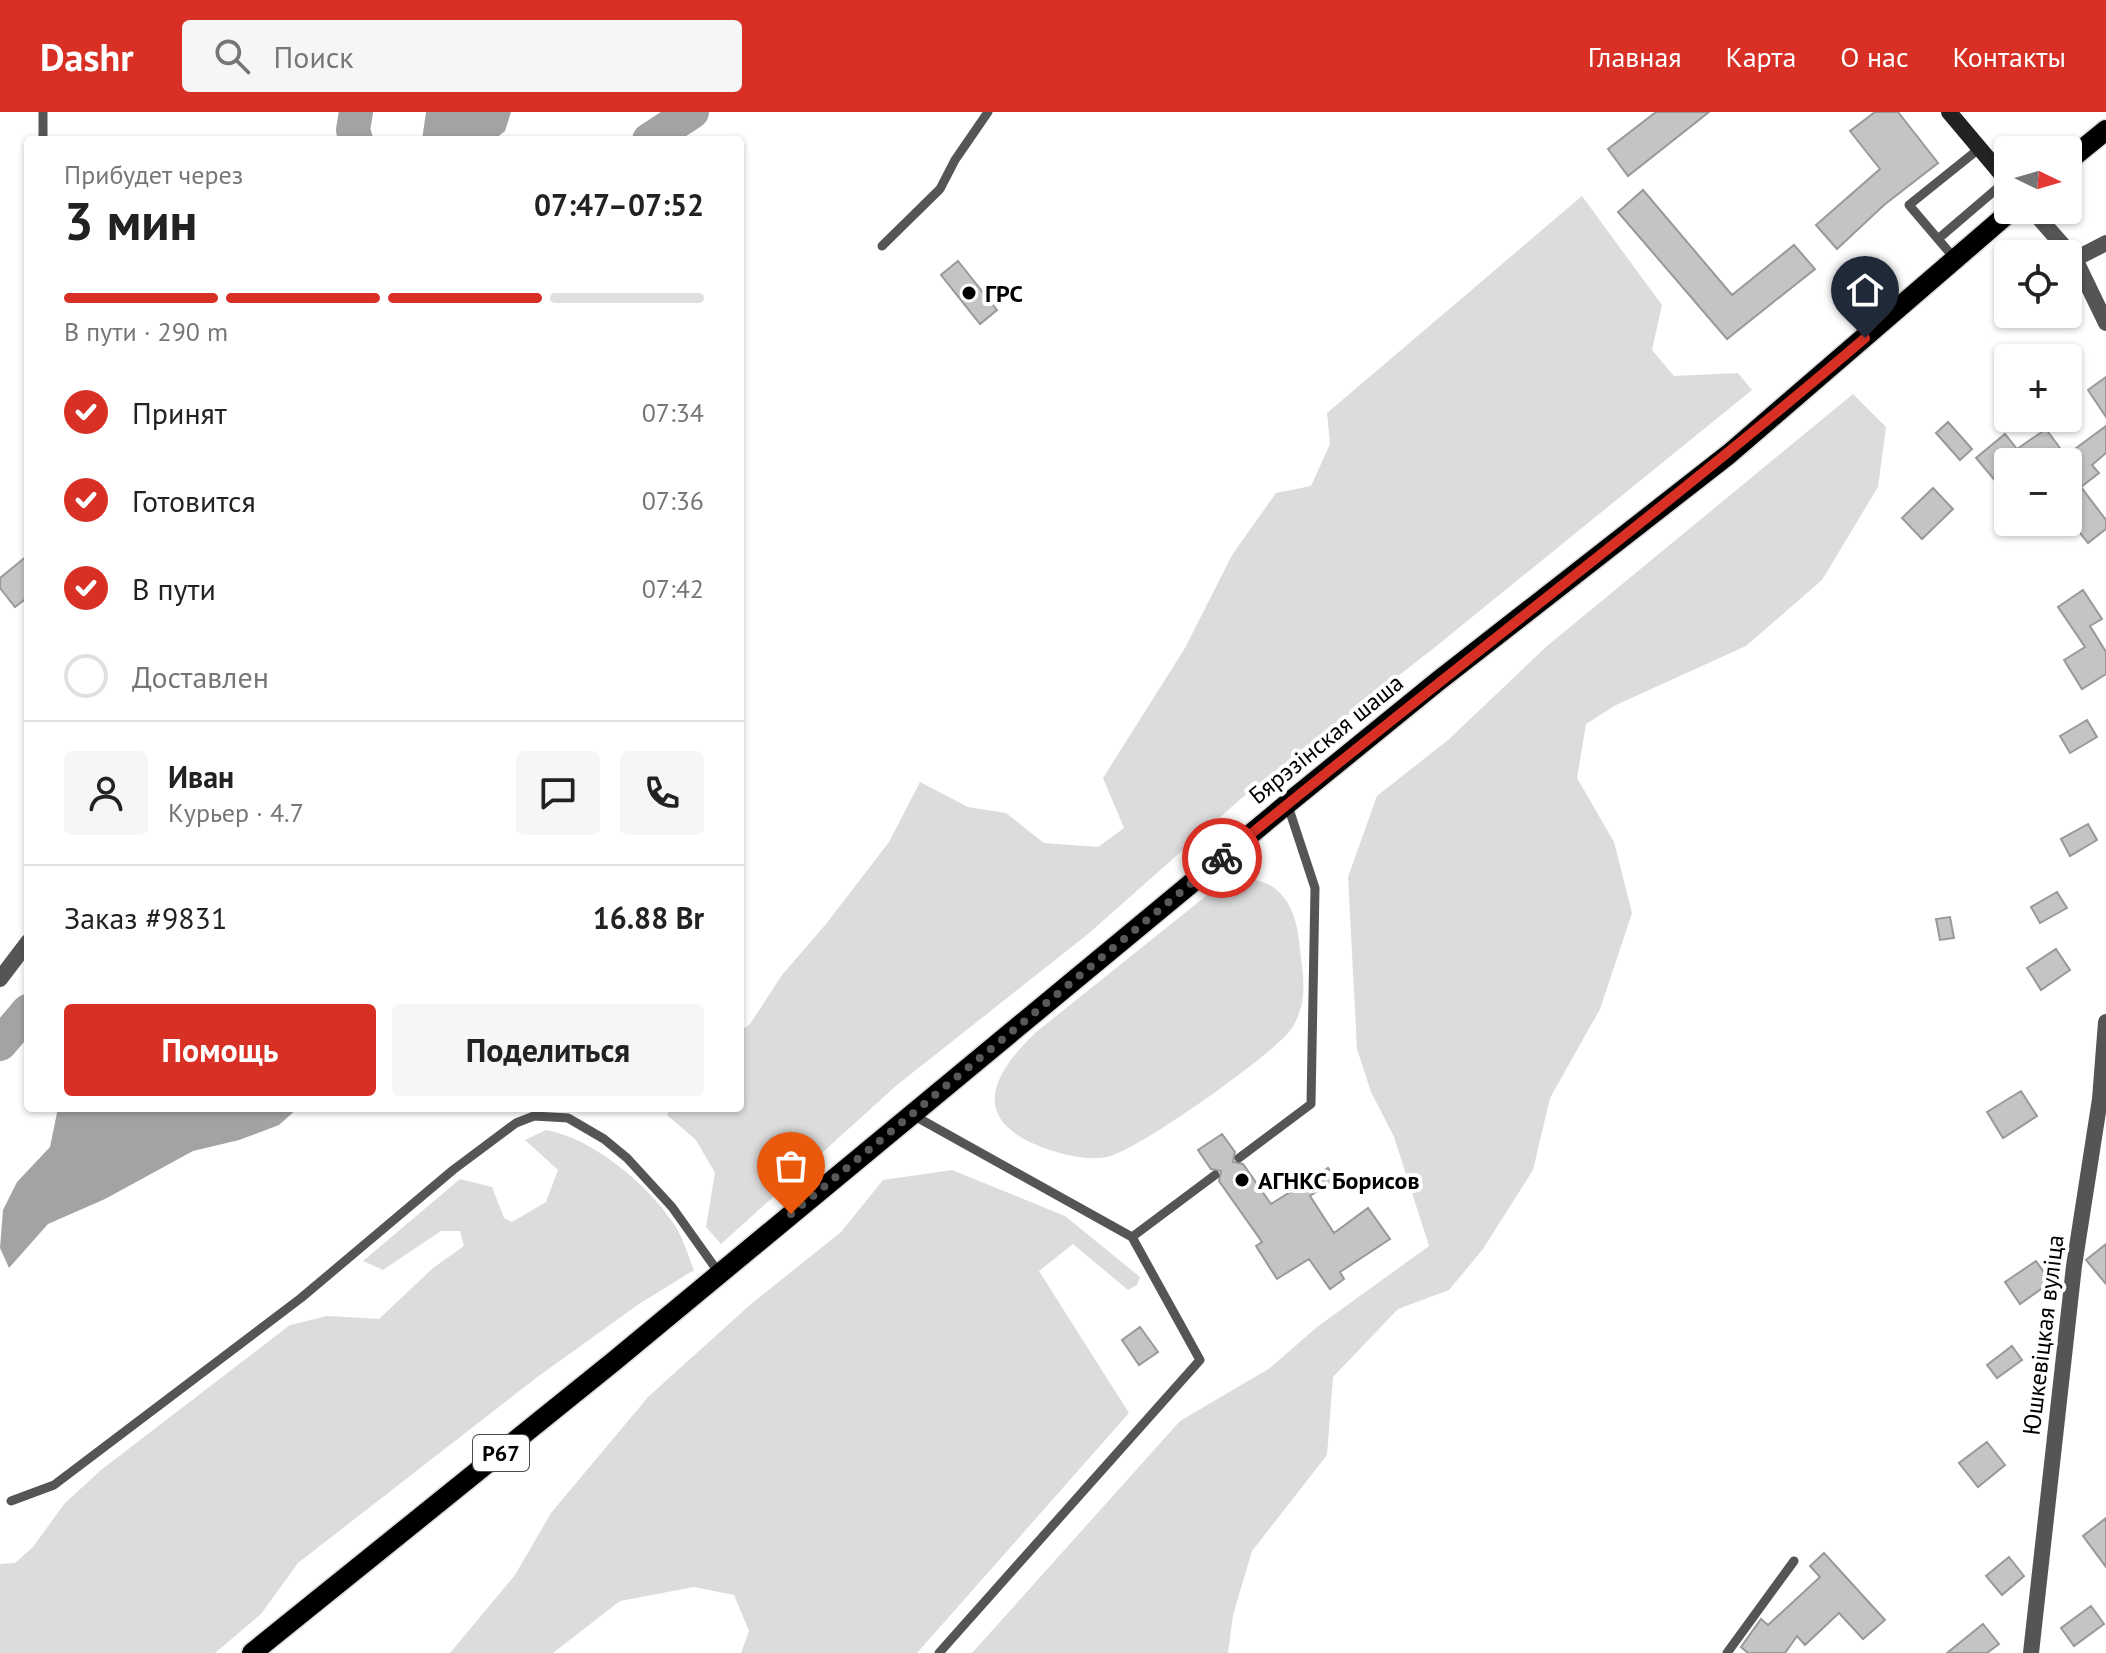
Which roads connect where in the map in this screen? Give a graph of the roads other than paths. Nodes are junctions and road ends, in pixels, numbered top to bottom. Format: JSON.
{"nodes":[{"id":1,"x":43,"y":112,"type":"edge"},
{"id":2,"x":988,"y":112,"type":"edge"},
{"id":3,"x":1949,"y":112,"type":"edge"},
{"id":4,"x":2106,"y":130,"type":"edge"},
{"id":5,"x":43,"y":136,"type":"edge"},
{"id":6,"x":1980,"y":148,"type":"junction"},
{"id":7,"x":2082,"y":150,"type":"edge"},
{"id":8,"x":1994,"y":165,"type":"edge"},
{"id":9,"x":1994,"y":192,"type":"edge"},
{"id":10,"x":1996,"y":224,"type":"edge"},
{"id":11,"x":2044,"y":224,"type":"edge"},
{"id":12,"x":1938,"y":239,"type":"junction"},
{"id":13,"x":2058,"y":240,"type":"edge"},
{"id":14,"x":2106,"y":243,"type":"edge"},
{"id":15,"x":882,"y":246,"type":"dead end"},
{"id":16,"x":2082,"y":255,"type":"edge"},
{"id":17,"x":1955,"y":260,"type":"junction"},
{"id":18,"x":2082,"y":273,"type":"edge"},
{"id":19,"x":2106,"y":323,"type":"edge"},
{"id":20,"x":1287,"y":804,"type":"junction"},
{"id":21,"x":24,"y":947,"type":"edge"},
{"id":22,"x":0,"y":979,"type":"edge"},
{"id":23,"x":2106,"y":1022,"type":"edge"},
{"id":24,"x":911,"y":1114,"type":"junction"},
{"id":25,"x":1239,"y":1158,"type":"dead end"},
{"id":26,"x":1215,"y":1175,"type":"dead end"},
{"id":27,"x":1132,"y":1237,"type":"junction"},
{"id":28,"x":719,"y":1273,"type":"junction"},
{"id":29,"x":11,"y":1501,"type":"dead end"},
{"id":30,"x":1794,"y":1561,"type":"dead end"},
{"id":31,"x":252,"y":1653,"type":"edge"},
{"id":32,"x":939,"y":1653,"type":"edge"},
{"id":33,"x":1727,"y":1653,"type":"edge"},
{"id":34,"x":2031,"y":1653,"type":"edge"}],
"edges":[{"from":1,"to":5,"type":"lane"},
{"from":2,"to":15,"type":"lane"},
{"from":3,"to":6,"type":"street"},
{"from":4,"to":7,"type":"main road"},
{"from":6,"to":8,"type":"street"},
{"from":6,"to":12,"type":"lane"},
{"from":9,"to":12,"type":"lane"},
{"from":10,"to":17,"type":"main road","name":"Бярэзінская шаша","number":"Р67"},
{"from":11,"to":13,"type":"street"},
{"from":12,"to":17,"type":"lane"},
{"from":14,"to":16,"type":"street"},
{"from":17,"to":20,"type":"main road","name":"Бярэзінская шаша","number":"Р67"},
{"from":18,"to":19,"type":"street"},
{"from":20,"to":24,"type":"main road","name":"Бярэзінская шаша","number":"Р67"},
{"from":20,"to":25,"type":"lane"},
{"from":21,"to":22,"type":"street"},
{"from":23,"to":34,"type":"street","name":"Юшкевіцкая вуліца"},
{"from":24,"to":27,"type":"lane"},
{"from":24,"to":28,"type":"main road","name":"Бярэзінская шаша","number":"Р67"},
{"from":26,"to":27,"type":"lane"},
{"from":27,"to":32,"type":"lane"},
{"from":28,"to":29,"type":"lane"},
{"from":28,"to":31,"type":"main road","name":"Бярэзінская шаша","number":"Р67"},
{"from":30,"to":33,"type":"lane"}]}
